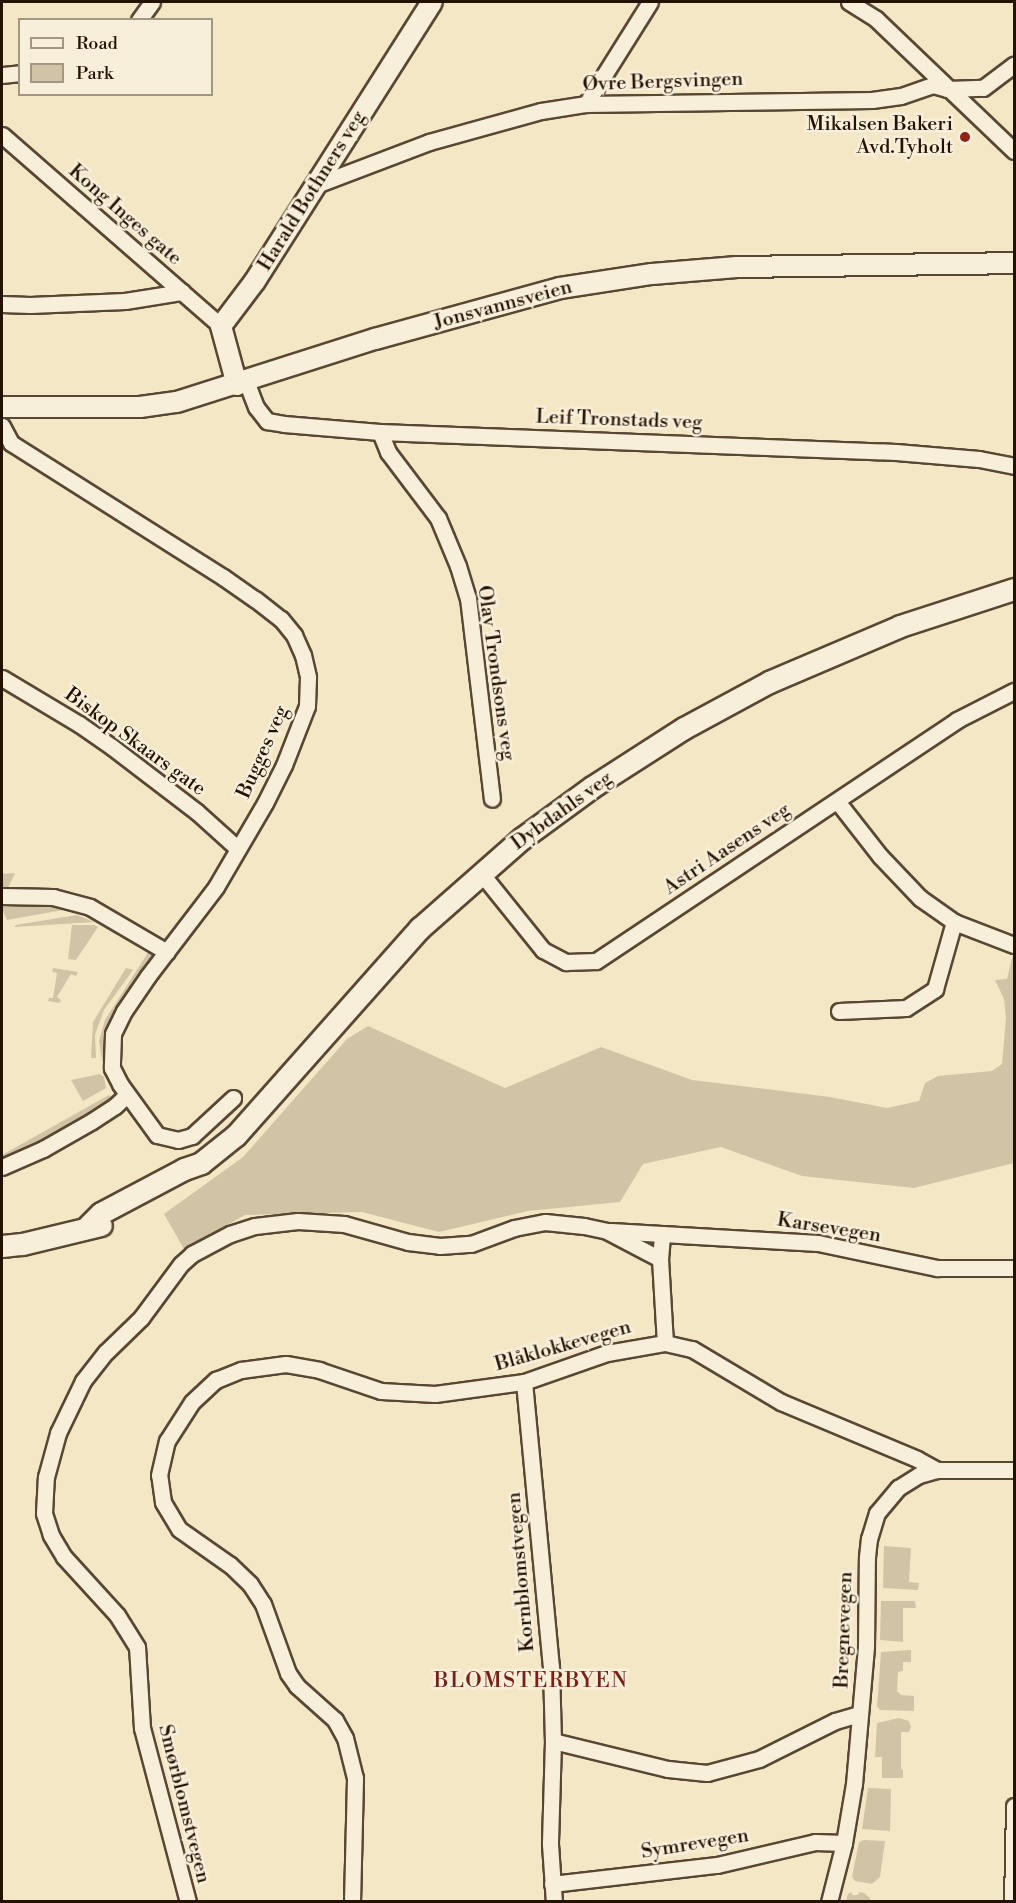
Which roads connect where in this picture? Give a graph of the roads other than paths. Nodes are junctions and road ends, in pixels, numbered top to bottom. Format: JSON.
{"nodes":[{"id":1,"x":152,"y":2,"type":"edge"},
{"id":2,"x":432,"y":2,"type":"edge"},
{"id":3,"x":650,"y":2,"type":"edge"},
{"id":4,"x":849,"y":2,"type":"edge"},
{"id":5,"x":140,"y":18,"type":"edge"},
{"id":6,"x":1014,"y":65,"type":"edge"},
{"id":7,"x":18,"y":73,"type":"edge"},
{"id":8,"x":2,"y":75,"type":"edge"},
{"id":9,"x":948,"y":89,"type":"junction"},
{"id":10,"x":586,"y":104,"type":"junction"},
{"id":11,"x":2,"y":135,"type":"edge"},
{"id":12,"x":1014,"y":151,"type":"edge"},
{"id":13,"x":316,"y":185,"type":"junction"},
{"id":14,"x":1014,"y":263,"type":"edge"},
{"id":15,"x":182,"y":292,"type":"junction"},
{"id":16,"x":2,"y":304,"type":"edge"},
{"id":17,"x":221,"y":326,"type":"junction"},
{"id":18,"x":241,"y":383,"type":"junction"},
{"id":19,"x":2,"y":407,"type":"edge"},
{"id":20,"x":2,"y":426,"type":"edge"},
{"id":21,"x":380,"y":432,"type":"junction"},
{"id":22,"x":1014,"y":466,"type":"edge"},
{"id":23,"x":1014,"y":590,"type":"edge"},
{"id":24,"x":2,"y":678,"type":"edge"},
{"id":25,"x":1014,"y":691,"type":"edge"},
{"id":26,"x":492,"y":799,"type":"dead end"},
{"id":27,"x":837,"y":801,"type":"junction"},
{"id":28,"x":237,"y":848,"type":"junction"},
{"id":29,"x":481,"y":873,"type":"junction"},
{"id":30,"x":2,"y":896,"type":"edge"},
{"id":31,"x":954,"y":922,"type":"junction"},
{"id":32,"x":1014,"y":945,"type":"edge"},
{"id":33,"x":167,"y":952,"type":"junction"},
{"id":34,"x":839,"y":1011,"type":"dead end"},
{"id":35,"x":127,"y":1095,"type":"junction"},
{"id":36,"x":233,"y":1098,"type":"dead end"},
{"id":37,"x":2,"y":1167,"type":"edge"},
{"id":38,"x":607,"y":1231,"type":"junction"},
{"id":39,"x":662,"y":1234,"type":"junction"},
{"id":40,"x":2,"y":1246,"type":"edge"},
{"id":41,"x":660,"y":1259,"type":"junction"},
{"id":42,"x":1014,"y":1268,"type":"edge"},
{"id":43,"x":665,"y":1343,"type":"junction"},
{"id":44,"x":524,"y":1382,"type":"junction"},
{"id":45,"x":937,"y":1470,"type":"junction"},
{"id":46,"x":1014,"y":1470,"type":"edge"},
{"id":47,"x":860,"y":1714,"type":"junction"},
{"id":48,"x":553,"y":1741,"type":"junction"},
{"id":49,"x":1014,"y":1806,"type":"edge"},
{"id":50,"x":844,"y":1843,"type":"junction"},
{"id":51,"x":552,"y":1884,"type":"junction"},
{"id":52,"x":188,"y":1902,"type":"edge"},
{"id":53,"x":352,"y":1902,"type":"edge"},
{"id":54,"x":554,"y":1902,"type":"edge"},
{"id":55,"x":829,"y":1902,"type":"edge"},
{"id":56,"x":1012,"y":1902,"type":"edge"}],
"edges":[{"from":1,"to":5,"type":"street"},
{"from":2,"to":13,"type":"street","name":"Harald Bothners veg"},
{"from":3,"to":10,"type":"street"},
{"from":4,"to":9,"type":"street"},
{"from":6,"to":9,"type":"street","name":"Øvre Bergsvingen"},
{"from":7,"to":8,"type":"street"},
{"from":9,"to":10,"type":"street","name":"Øvre Bergsvingen"},
{"from":9,"to":12,"type":"street"},
{"from":10,"to":13,"type":"street","name":"Øvre Bergsvingen"},
{"from":11,"to":15,"type":"street","name":"Kong Inges gate"},
{"from":13,"to":17,"type":"street","name":"Harald Bothners veg"},
{"from":14,"to":18,"type":"street","name":"Jonsvannsveien"},
{"from":15,"to":16,"type":"street"},
{"from":15,"to":17,"type":"street","name":"Kong Inges gate"},
{"from":17,"to":18,"type":"street"},
{"from":18,"to":19,"type":"street","name":"Jonsvannsveien"},
{"from":18,"to":21,"type":"street","name":"Leif Tronstads veg"},
{"from":20,"to":28,"type":"street","name":"Bugges veg"},
{"from":21,"to":22,"type":"street","name":"Leif Tronstads veg"},
{"from":21,"to":26,"type":"street","name":"Olav Trondsons veg"},
{"from":23,"to":29,"type":"main road","name":"Dybdahls veg"},
{"from":24,"to":28,"type":"street","name":"Biskop Skaars gate"},
{"from":25,"to":27,"type":"street","name":"Astri Aasens veg"},
{"from":27,"to":29,"type":"street","name":"Astri Aasens veg"},
{"from":27,"to":31,"type":"street"},
{"from":28,"to":33,"type":"street","name":"Bugges veg"},
{"from":29,"to":40,"type":"main road","name":"Dybdahls veg"},
{"from":30,"to":33,"type":"street"},
{"from":31,"to":32,"type":"street"},
{"from":31,"to":34,"type":"street"},
{"from":33,"to":35,"type":"street","name":"Bugges veg"},
{"from":35,"to":36,"type":"street","name":"Bugges veg"},
{"from":35,"to":37,"type":"street"},
{"from":38,"to":39,"type":"street","name":"Smørblomstvegen"},
{"from":38,"to":41,"type":"street","name":"Smørblomstvegen"},
{"from":38,"to":52,"type":"street","name":"Smørblomstvegen"},
{"from":39,"to":41,"type":"street"},
{"from":39,"to":42,"type":"street","name":"Karsevegen"},
{"from":41,"to":43,"type":"street"},
{"from":43,"to":44,"type":"street","name":"Blåklokkevegen"},
{"from":43,"to":45,"type":"street","name":"Blåklokkevegen"},
{"from":44,"to":48,"type":"street","name":"Kornblomstvegen"},
{"from":44,"to":53,"type":"street","name":"Blåklokkevegen"},
{"from":45,"to":46,"type":"street","name":"Bregnevegen"},
{"from":45,"to":47,"type":"street","name":"Bregnevegen"},
{"from":47,"to":48,"type":"street"},
{"from":47,"to":50,"type":"street","name":"Bregnevegen"},
{"from":48,"to":51,"type":"street","name":"Kornblomstvegen"},
{"from":49,"to":56,"type":"street"},
{"from":50,"to":51,"type":"street","name":"Symrevegen"},
{"from":50,"to":55,"type":"street","name":"Bregnevegen"},
{"from":51,"to":54,"type":"street","name":"Kornblomstvegen"}]}
